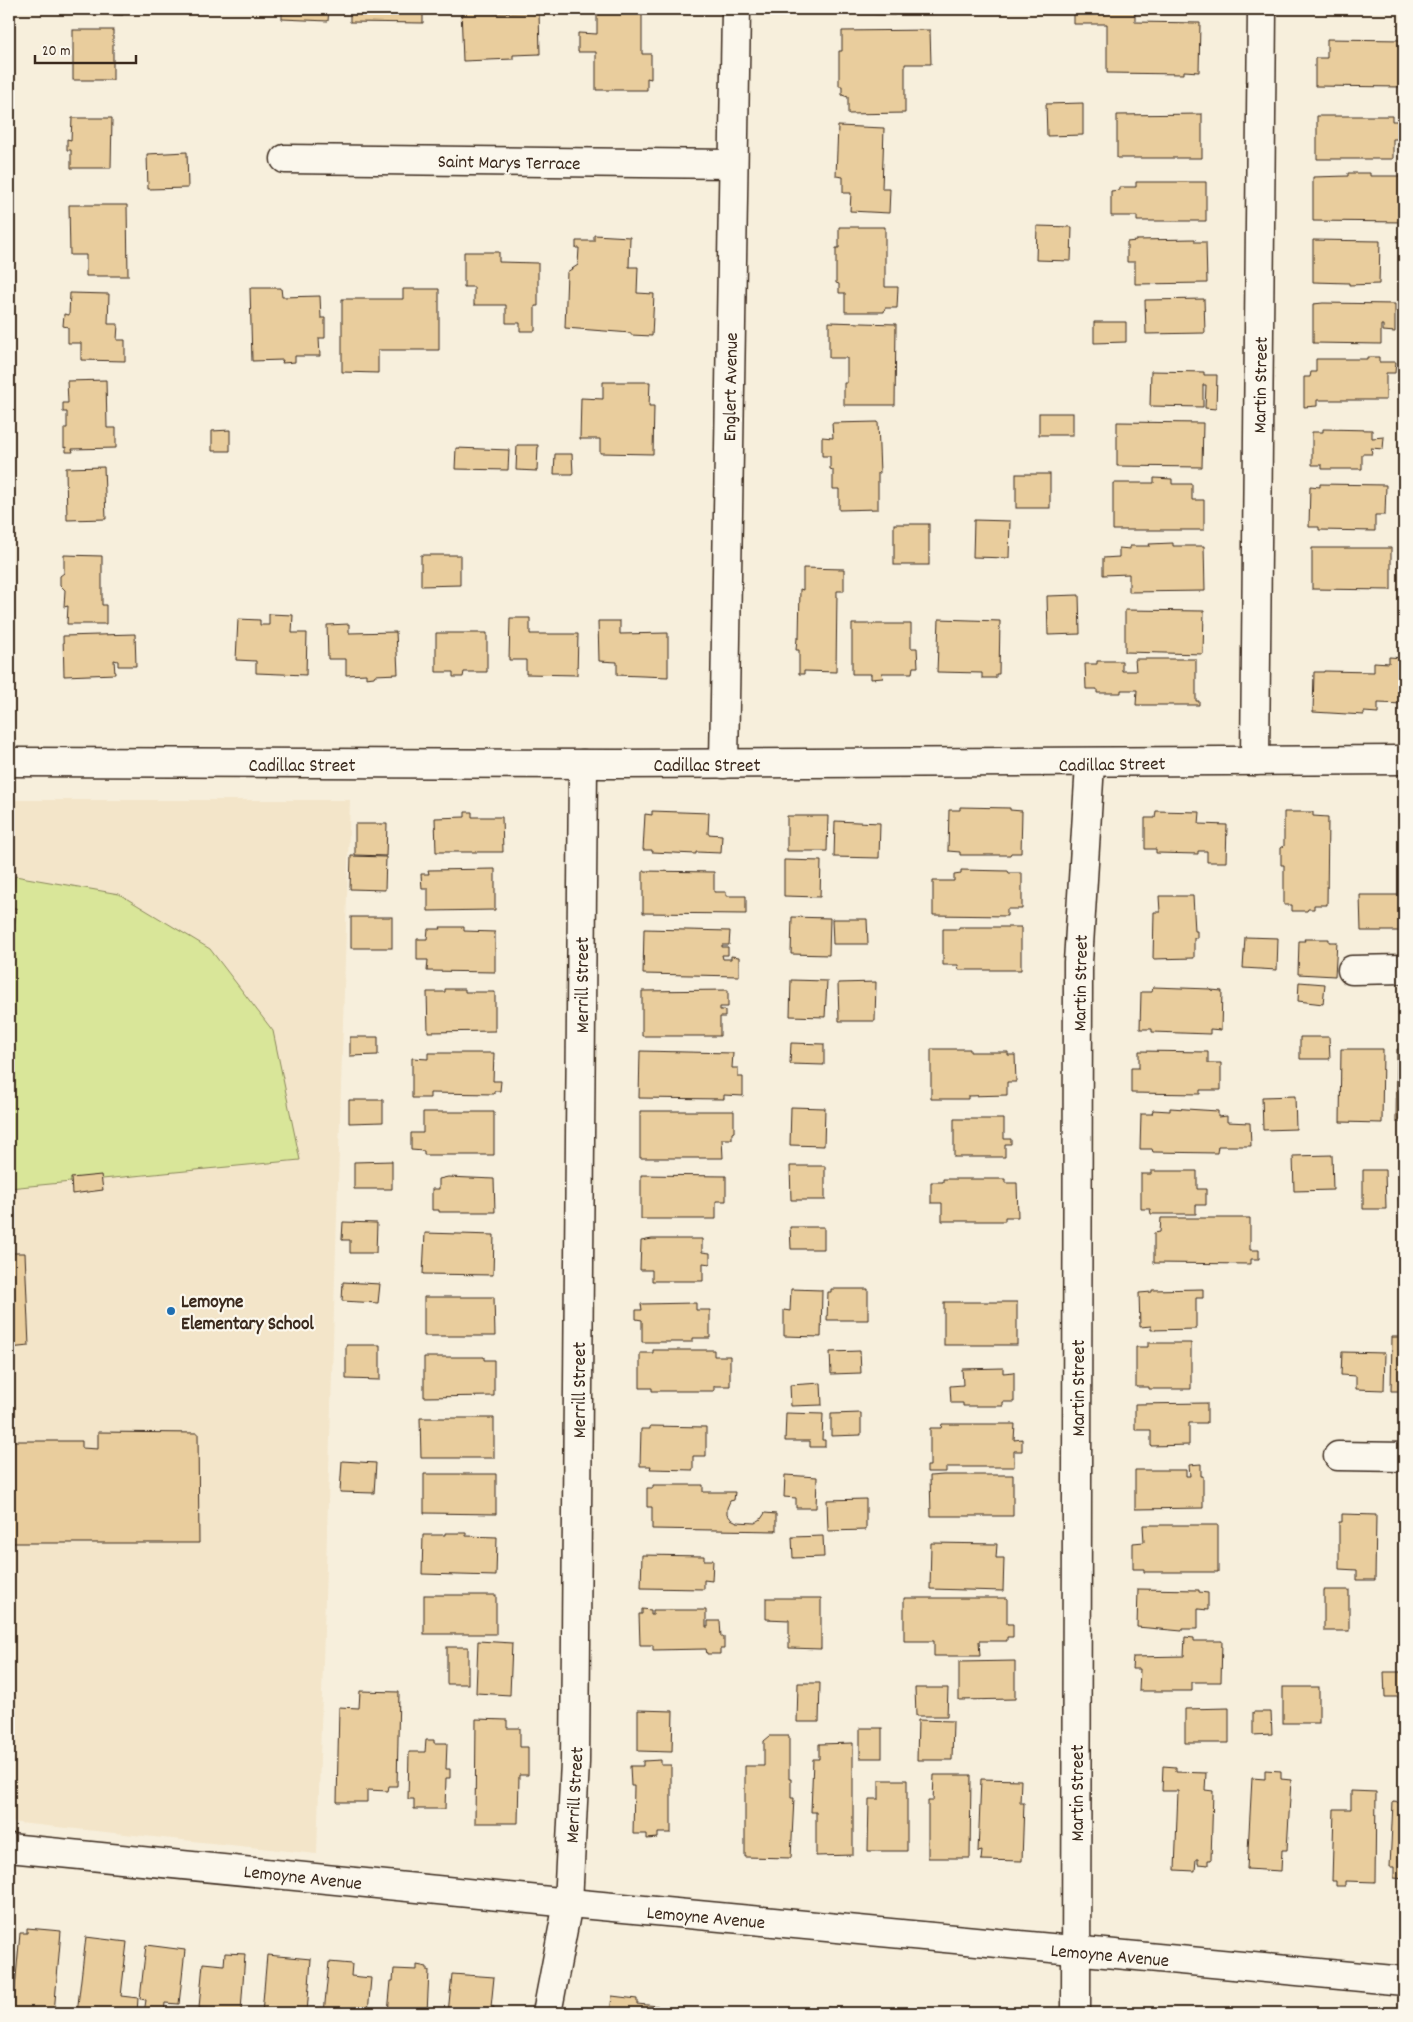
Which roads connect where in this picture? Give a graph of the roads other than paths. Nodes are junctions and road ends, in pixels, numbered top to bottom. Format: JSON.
{"nodes":[{"id":1,"x":736,"y":9,"type":"edge"},
{"id":2,"x":1262,"y":9,"type":"edge"},
{"id":3,"x":285,"y":159,"type":"dead end"},
{"id":4,"x":733,"y":164,"type":"junction"},
{"id":5,"x":1404,"y":760,"type":"edge"},
{"id":6,"x":1255,"y":761,"type":"junction"},
{"id":7,"x":9,"y":762,"type":"edge"},
{"id":8,"x":583,"y":764,"type":"junction"},
{"id":9,"x":724,"y":764,"type":"junction"},
{"id":10,"x":1090,"y":764,"type":"junction"},
{"id":11,"x":1404,"y":969,"type":"edge"},
{"id":12,"x":1352,"y":970,"type":"dead end"},
{"id":13,"x":1338,"y":1456,"type":"dead end"},
{"id":14,"x":1404,"y":1457,"type":"edge"},
{"id":15,"x":9,"y":1848,"type":"edge"},
{"id":16,"x":568,"y":1903,"type":"junction"},
{"id":17,"x":1076,"y":1951,"type":"junction"},
{"id":18,"x":1404,"y":1981,"type":"edge"},
{"id":19,"x":547,"y":2013,"type":"edge"},
{"id":20,"x":1076,"y":2013,"type":"edge"}],
"edges":[{"from":1,"to":4,"type":"street","name":"Englert Avenue"},
{"from":2,"to":6,"type":"street","name":"Martin Street"},
{"from":3,"to":4,"type":"street","name":"Saint Marys Terrace"},
{"from":4,"to":9,"type":"street","name":"Englert Avenue"},
{"from":5,"to":6,"type":"street","name":"Cadillac Street"},
{"from":6,"to":10,"type":"street","name":"Cadillac Street"},
{"from":7,"to":8,"type":"street","name":"Cadillac Street"},
{"from":8,"to":9,"type":"street","name":"Cadillac Street"},
{"from":8,"to":16,"type":"street","name":"Merrill Street"},
{"from":9,"to":10,"type":"street","name":"Cadillac Street"},
{"from":10,"to":17,"type":"street","name":"Martin Street"},
{"from":11,"to":12,"type":"street"},
{"from":13,"to":14,"type":"street"},
{"from":15,"to":16,"type":"street","name":"Lemoyne Avenue"},
{"from":16,"to":17,"type":"street","name":"Lemoyne Avenue"},
{"from":16,"to":19,"type":"street","name":"Merrill Street"},
{"from":17,"to":18,"type":"street","name":"Lemoyne Avenue"},
{"from":17,"to":20,"type":"street","name":"Martin Street"}]}
